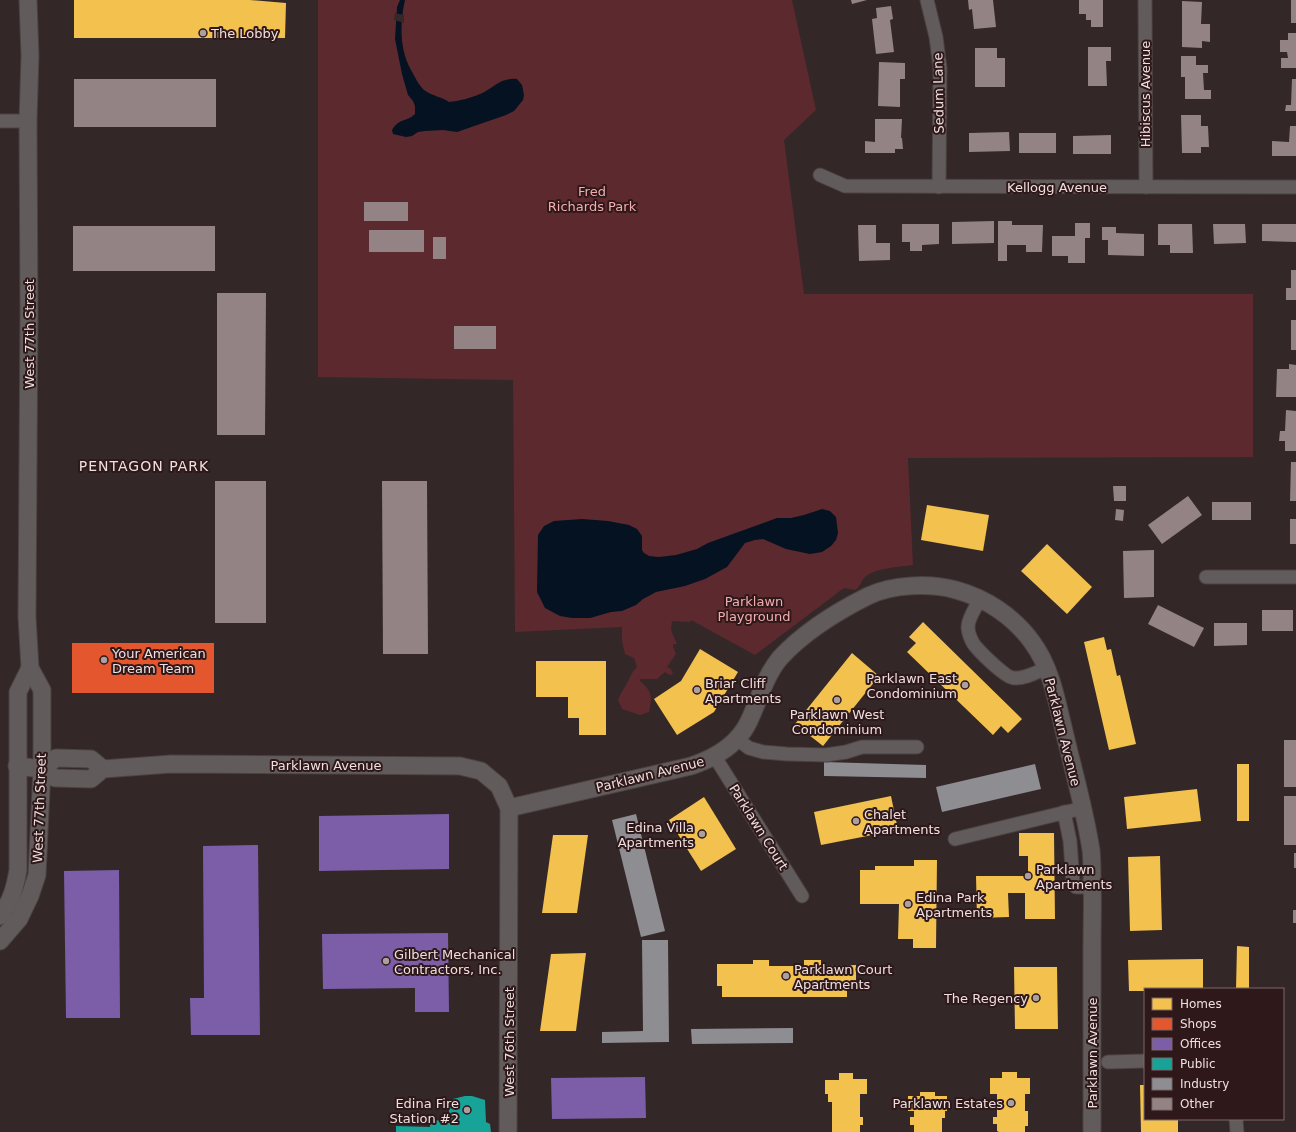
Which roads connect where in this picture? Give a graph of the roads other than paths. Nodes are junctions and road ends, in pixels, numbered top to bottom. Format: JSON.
{"nodes":[{"id":1,"x":28,"y":0,"type":"edge"},
{"id":2,"x":928,"y":0,"type":"edge"},
{"id":3,"x":1145,"y":0,"type":"edge"},
{"id":4,"x":0,"y":121,"type":"edge"},
{"id":5,"x":28,"y":121,"type":"junction"},
{"id":6,"x":820,"y":175,"type":"dead end"},
{"id":7,"x":939,"y":187,"type":"junction"},
{"id":8,"x":1146,"y":187,"type":"junction"},
{"id":9,"x":1296,"y":187,"type":"edge"},
{"id":10,"x":1206,"y":577,"type":"dead end"},
{"id":11,"x":1296,"y":577,"type":"edge"},
{"id":12,"x":980,"y":599,"type":"junction"},
{"id":13,"x":30,"y":668,"type":"junction"},
{"id":14,"x":1046,"y":668,"type":"junction"},
{"id":15,"x":737,"y":739,"type":"junction"},
{"id":16,"x":917,"y":747,"type":"dead end"},
{"id":17,"x":715,"y":757,"type":"junction"},
{"id":18,"x":17,"y":766,"type":"junction"},
{"id":19,"x":42,"y":769,"type":"junction"},
{"id":20,"x":509,"y":808,"type":"junction"},
{"id":21,"x":1083,"y":808,"type":"junction"},
{"id":22,"x":1064,"y":812,"type":"junction"},
{"id":23,"x":954,"y":839,"type":"dead end"},
{"id":24,"x":1092,"y":886,"type":"junction"},
{"id":25,"x":802,"y":896,"type":"dead end"},
{"id":26,"x":0,"y":916,"type":"edge"},
{"id":27,"x":0,"y":941,"type":"edge"},
{"id":28,"x":1144,"y":1061,"type":"edge"},
{"id":29,"x":1108,"y":1062,"type":"dead end"},
{"id":30,"x":1236,"y":1120,"type":"edge"},
{"id":31,"x":508,"y":1132,"type":"edge"},
{"id":32,"x":1092,"y":1132,"type":"edge"},
{"id":33,"x":1237,"y":1132,"type":"edge"}],
"edges":[{"from":1,"to":5,"type":"street","name":"West 77th Street"},
{"from":2,"to":7,"type":"street","name":"Sedum Lane"},
{"from":3,"to":8,"type":"street","name":"Hibiscus Avenue"},
{"from":4,"to":5,"type":"street"},
{"from":5,"to":13,"type":"street","name":"West 77th Street"},
{"from":6,"to":7,"type":"street","name":"Kellogg Avenue"},
{"from":7,"to":8,"type":"street","name":"Kellogg Avenue"},
{"from":8,"to":9,"type":"street","name":"Kellogg Avenue"},
{"from":10,"to":11,"type":"street"},
{"from":12,"to":14,"type":"street","name":"Parklawn Avenue"},
{"from":12,"to":14,"type":"street"},
{"from":12,"to":15,"type":"street","name":"Parklawn Avenue"},
{"from":13,"to":18,"type":"street","name":"West 77th Street"},
{"from":13,"to":19,"type":"street","name":"West 77th Street"},
{"from":14,"to":21,"type":"street","name":"Parklawn Avenue"},
{"from":15,"to":16,"type":"street"},
{"from":15,"to":17,"type":"street","name":"Parklawn Avenue"},
{"from":17,"to":20,"type":"street","name":"Parklawn Avenue"},
{"from":17,"to":25,"type":"street","name":"Parklawn Court"},
{"from":18,"to":19,"type":"street"},
{"from":18,"to":26,"type":"street","name":"West 77th Street"},
{"from":19,"to":20,"type":"street","name":"Parklawn Avenue"},
{"from":19,"to":27,"type":"street","name":"West 77th Street"},
{"from":20,"to":31,"type":"street","name":"West 76th Street"},
{"from":21,"to":22,"type":"street"},
{"from":21,"to":24,"type":"street","name":"Parklawn Avenue"},
{"from":22,"to":23,"type":"street"},
{"from":22,"to":24,"type":"street"},
{"from":24,"to":32,"type":"street","name":"Parklawn Avenue"},
{"from":28,"to":29,"type":"street"},
{"from":30,"to":33,"type":"street"}]}
